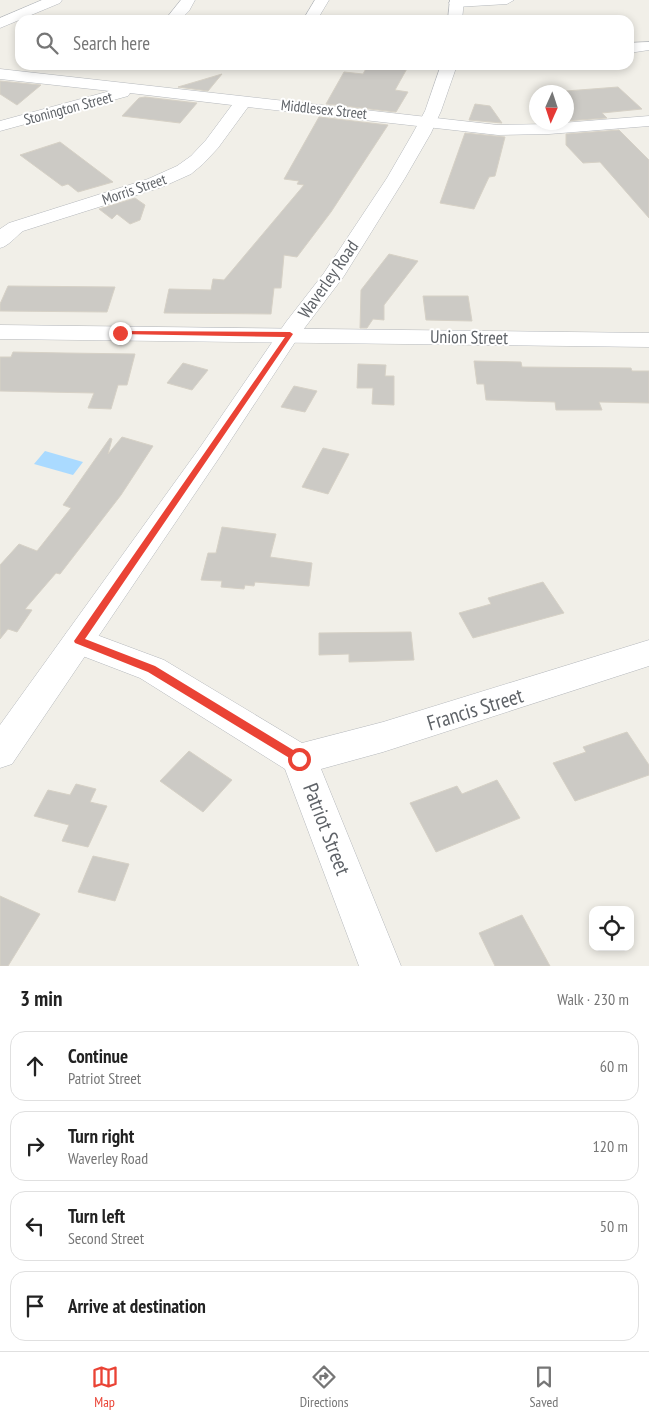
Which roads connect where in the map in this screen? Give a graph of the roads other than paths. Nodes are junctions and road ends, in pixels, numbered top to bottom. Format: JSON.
{"nodes":[{"id":1,"x":55,"y":0,"type":"edge"},
{"id":2,"x":188,"y":0,"type":"edge"},
{"id":3,"x":322,"y":0,"type":"edge"},
{"id":4,"x":506,"y":0,"type":"edge"},
{"id":5,"x":456,"y":1,"type":"edge"},
{"id":6,"x":17,"y":15,"type":"edge"},
{"id":7,"x":177,"y":15,"type":"edge"},
{"id":8,"x":313,"y":15,"type":"edge"},
{"id":9,"x":455,"y":15,"type":"edge"},
{"id":10,"x":15,"y":16,"type":"edge"},
{"id":11,"x":0,"y":24,"type":"edge"},
{"id":12,"x":649,"y":46,"type":"edge"},
{"id":13,"x":634,"y":48,"type":"edge"},
{"id":14,"x":447,"y":70,"type":"edge"},
{"id":15,"x":120,"y":72,"type":"dead end"},
{"id":16,"x":0,"y":74,"type":"edge"},
{"id":17,"x":107,"y":86,"type":"junction"},
{"id":18,"x":135,"y":89,"type":"junction"},
{"id":19,"x":244,"y":101,"type":"junction"},
{"id":20,"x":428,"y":121,"type":"junction"},
{"id":21,"x":649,"y":121,"type":"edge"},
{"id":22,"x":0,"y":126,"type":"edge"},
{"id":23,"x":0,"y":242,"type":"edge"},
{"id":24,"x":0,"y":332,"type":"edge"},
{"id":25,"x":290,"y":334,"type":"junction"},
{"id":26,"x":649,"y":340,"type":"edge"},
{"id":27,"x":78,"y":641,"type":"junction"},
{"id":28,"x":649,"y":653,"type":"edge"},
{"id":29,"x":0,"y":753,"type":"edge"},
{"id":30,"x":299,"y":759,"type":"junction"},
{"id":31,"x":380,"y":966,"type":"edge"}],
"edges":[{"from":1,"to":6,"type":"street"},
{"from":2,"to":7,"type":"street"},
{"from":3,"to":8,"type":"street"},
{"from":4,"to":5,"type":"street"},
{"from":5,"to":9,"type":"street"},
{"from":10,"to":11,"type":"street"},
{"from":12,"to":13,"type":"street"},
{"from":14,"to":20,"type":"street","name":"Waverley Road"},
{"from":15,"to":17,"type":"street"},
{"from":16,"to":17,"type":"street","name":"Middlesex Street"},
{"from":17,"to":18,"type":"street","name":"Middlesex Street"},
{"from":18,"to":19,"type":"street","name":"Middlesex Street"},
{"from":18,"to":22,"type":"street","name":"Stonington Street"},
{"from":19,"to":20,"type":"street","name":"Middlesex Street"},
{"from":19,"to":23,"type":"street","name":"Morris Street"},
{"from":20,"to":21,"type":"street","name":"Middlesex Street"},
{"from":20,"to":25,"type":"street","name":"Waverley Road"},
{"from":24,"to":25,"type":"street","name":"Union Street"},
{"from":25,"to":26,"type":"street","name":"Union Street"},
{"from":25,"to":27,"type":"street","name":"Waverley Road"},
{"from":27,"to":29,"type":"street","name":"Waverley Road"},
{"from":27,"to":30,"type":"street"},
{"from":28,"to":30,"type":"street","name":"Francis Street"},
{"from":30,"to":31,"type":"street","name":"Patriot Street"}]}
